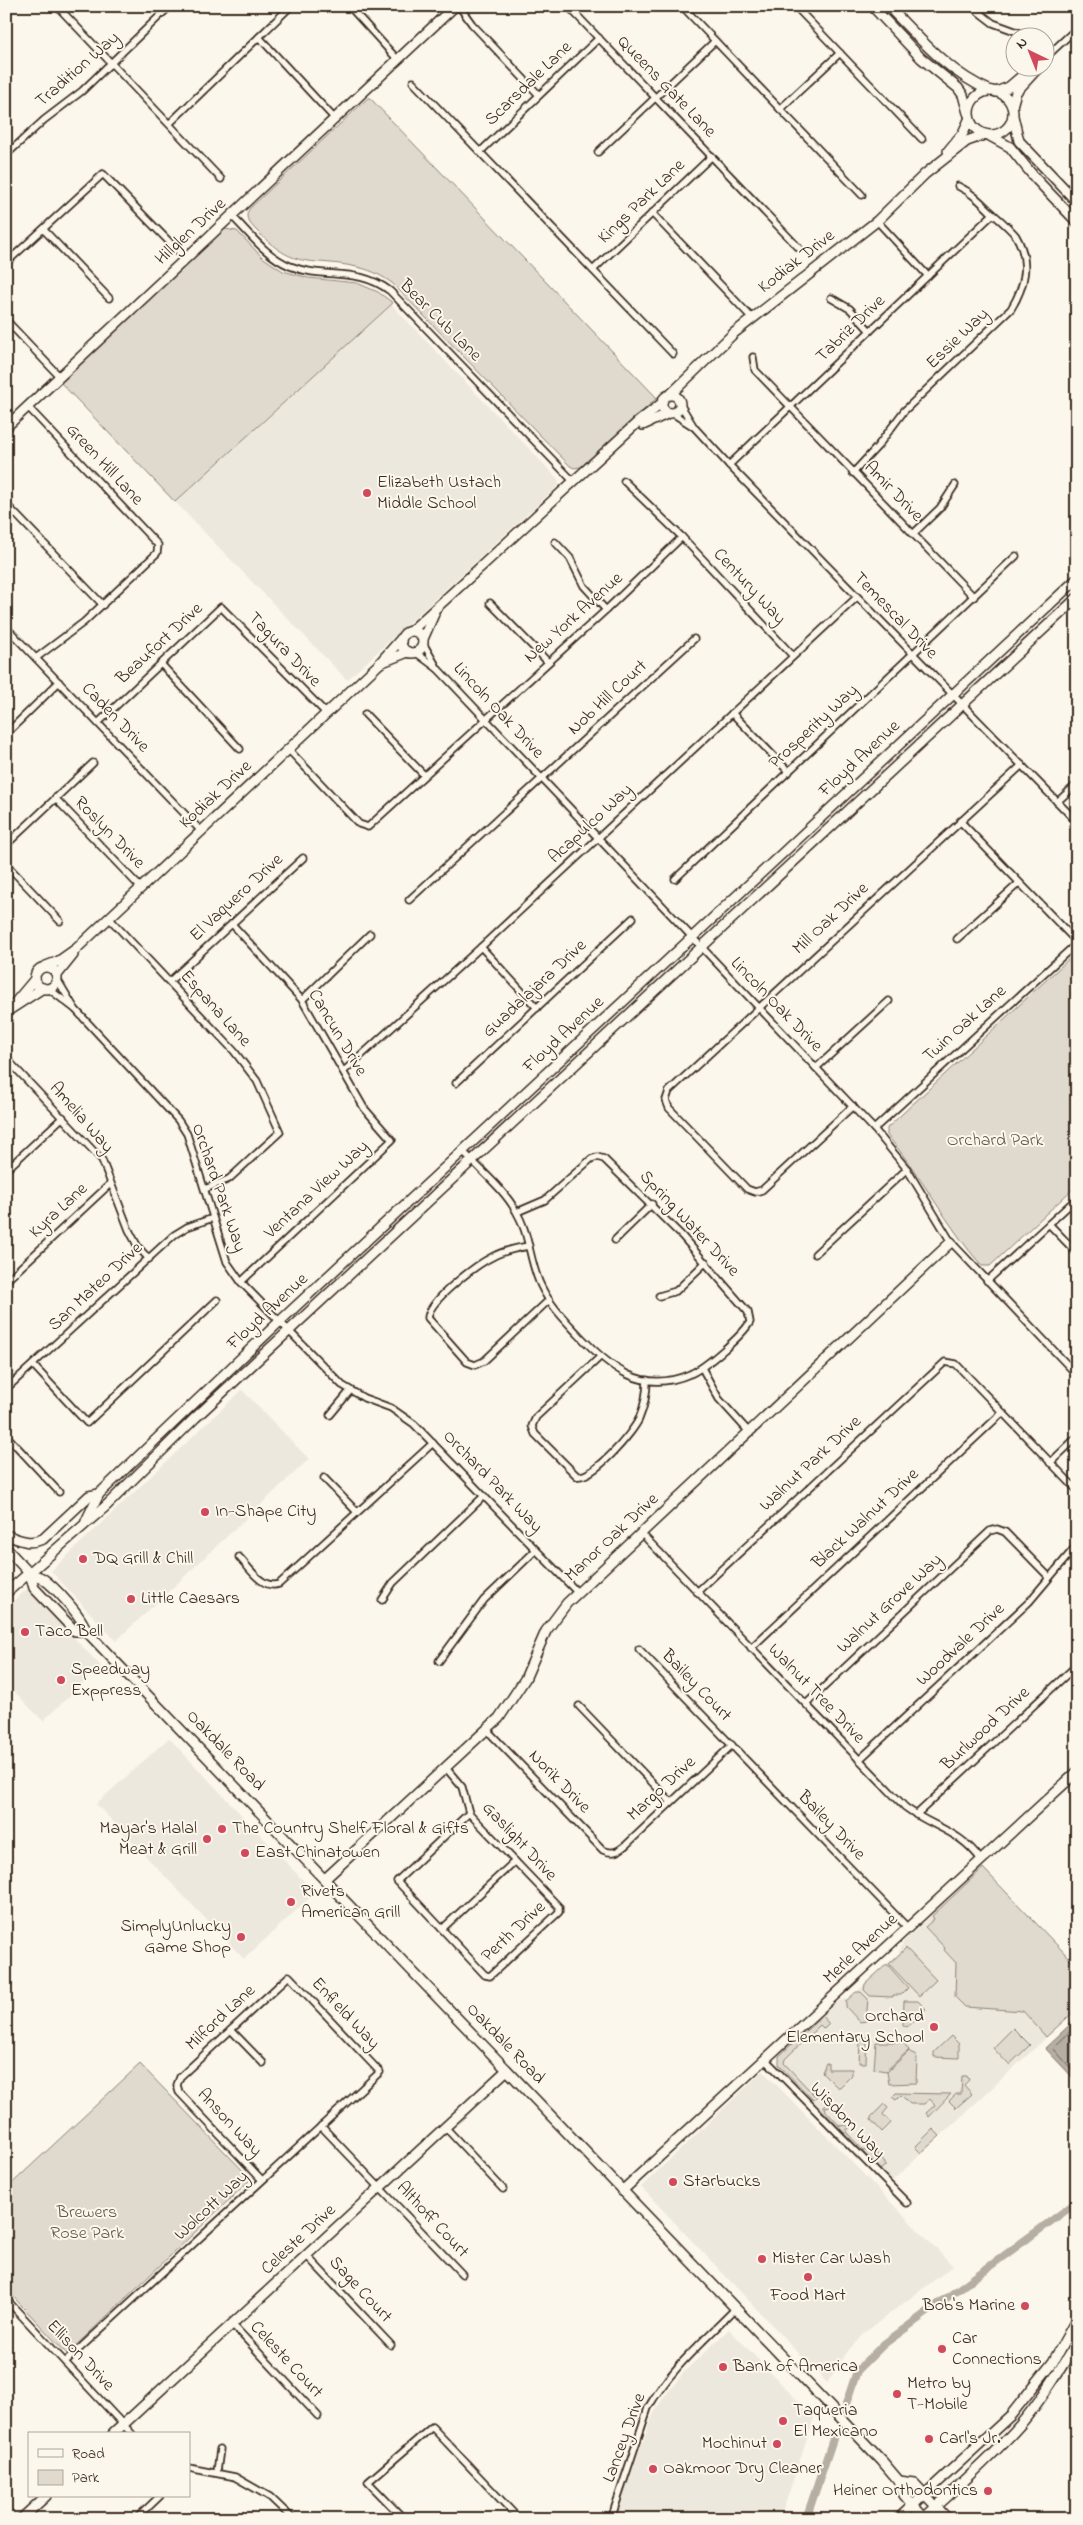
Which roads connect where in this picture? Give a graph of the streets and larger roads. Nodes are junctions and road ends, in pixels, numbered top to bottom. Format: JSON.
{"nodes":[{"id":1,"x":57,"y":6,"type":"edge"},
{"id":2,"x":170,"y":6,"type":"edge"},
{"id":3,"x":291,"y":6,"type":"edge"},
{"id":4,"x":348,"y":6,"type":"edge"},
{"id":5,"x":455,"y":6,"type":"edge"},
{"id":6,"x":459,"y":6,"type":"edge"},
{"id":7,"x":568,"y":6,"type":"edge"},
{"id":8,"x":682,"y":6,"type":"edge"},
{"id":9,"x":795,"y":6,"type":"edge"},
{"id":10,"x":872,"y":6,"type":"edge"},
{"id":11,"x":888,"y":6,"type":"edge"},
{"id":12,"x":971,"y":6,"type":"edge"},
{"id":13,"x":1007,"y":28,"type":"edge"},
{"id":14,"x":1077,"y":28,"type":"edge"},
{"id":15,"x":259,"y":37,"type":"junction"},
{"id":16,"x":599,"y":38,"type":"junction"},
{"id":17,"x":715,"y":41,"type":"junction"},
{"id":18,"x":1056,"y":48,"type":"edge"},
{"id":19,"x":840,"y":53,"type":"junction"},
{"id":20,"x":398,"y":60,"type":"junction"},
{"id":21,"x":110,"y":63,"type":"junction"},
{"id":22,"x":1020,"y":78,"type":"edge"},
{"id":23,"x":1029,"y":78,"type":"edge"},
{"id":24,"x":413,"y":82,"type":"dead end"},
{"id":25,"x":994,"y":91,"type":"junction"},
{"id":26,"x":539,"y":95,"type":"junction"},
{"id":27,"x":655,"y":97,"type":"junction"},
{"id":28,"x":1012,"y":106,"type":"junction"},
{"id":29,"x":780,"y":109,"type":"junction"},
{"id":30,"x":1013,"y":116,"type":"junction"},
{"id":31,"x":969,"y":117,"type":"junction"},
{"id":32,"x":335,"y":119,"type":"junction"},
{"id":33,"x":170,"y":123,"type":"junction"},
{"id":34,"x":987,"y":135,"type":"junction"},
{"id":35,"x":922,"y":139,"type":"dead end"},
{"id":36,"x":480,"y":152,"type":"junction"},
{"id":37,"x":598,"y":152,"type":"dead end"},
{"id":38,"x":6,"y":155,"type":"edge"},
{"id":39,"x":712,"y":156,"type":"junction"},
{"id":40,"x":925,"y":174,"type":"junction"},
{"id":41,"x":221,"y":179,"type":"dead end"},
{"id":42,"x":958,"y":186,"type":"dead end"},
{"id":43,"x":862,"y":195,"type":"dead end"},
{"id":44,"x":1077,"y":202,"type":"edge"},
{"id":45,"x":652,"y":213,"type":"junction"},
{"id":46,"x":993,"y":214,"type":"junction"},
{"id":47,"x":232,"y":216,"type":"junction"},
{"id":48,"x":877,"y":221,"type":"junction"},
{"id":49,"x":1077,"y":222,"type":"edge"},
{"id":50,"x":44,"y":230,"type":"junction"},
{"id":51,"x":799,"y":248,"type":"dead end"},
{"id":52,"x":186,"y":259,"type":"junction"},
{"id":53,"x":6,"y":263,"type":"edge"},
{"id":54,"x":593,"y":270,"type":"junction"},
{"id":55,"x":928,"y":276,"type":"junction"},
{"id":56,"x":109,"y":298,"type":"dead end"},
{"id":57,"x":831,"y":298,"type":"dead end"},
{"id":58,"x":752,"y":318,"type":"junction"},
{"id":59,"x":6,"y":320,"type":"edge"},
{"id":60,"x":870,"y":331,"type":"junction"},
{"id":61,"x":673,"y":354,"type":"dead end"},
{"id":62,"x":753,"y":357,"type":"dead end"},
{"id":63,"x":690,"y":376,"type":"junction"},
{"id":64,"x":60,"y":377,"type":"junction"},
{"id":65,"x":671,"y":394,"type":"junction"},
{"id":66,"x":680,"y":403,"type":"junction"},
{"id":67,"x":661,"y":404,"type":"junction"},
{"id":68,"x":28,"y":407,"type":"junction"},
{"id":69,"x":790,"y":407,"type":"junction"},
{"id":70,"x":671,"y":413,"type":"junction"},
{"id":71,"x":6,"y":427,"type":"edge"},
{"id":72,"x":694,"y":428,"type":"junction"},
{"id":73,"x":631,"y":430,"type":"junction"},
{"id":74,"x":729,"y":465,"type":"junction"},
{"id":75,"x":853,"y":472,"type":"junction"},
{"id":76,"x":624,"y":481,"type":"dead end"},
{"id":77,"x":574,"y":482,"type":"junction"},
{"id":78,"x":955,"y":485,"type":"dead end"},
{"id":79,"x":6,"y":504,"type":"edge"},
{"id":80,"x":913,"y":534,"type":"junction"},
{"id":81,"x":682,"y":537,"type":"junction"},
{"id":82,"x":555,"y":542,"type":"dead end"},
{"id":83,"x":1016,"y":556,"type":"dead end"},
{"id":84,"x":1077,"y":580,"type":"edge"},
{"id":85,"x":974,"y":597,"type":"junction"},
{"id":86,"x":856,"y":598,"type":"junction"},
{"id":87,"x":1077,"y":598,"type":"edge"},
{"id":88,"x":490,"y":603,"type":"dead end"},
{"id":89,"x":103,"y":605,"type":"junction"},
{"id":90,"x":221,"y":607,"type":"joint"},
{"id":91,"x":438,"y":608,"type":"junction"},
{"id":92,"x":606,"y":610,"type":"junction"},
{"id":93,"x":6,"y":627,"type":"edge"},
{"id":94,"x":411,"y":631,"type":"junction"},
{"id":95,"x":401,"y":639,"type":"junction"},
{"id":96,"x":694,"y":639,"type":"dead end"},
{"id":97,"x":423,"y":641,"type":"junction"},
{"id":98,"x":411,"y":652,"type":"junction"},
{"id":99,"x":912,"y":655,"type":"junction"},
{"id":100,"x":793,"y":656,"type":"junction"},
{"id":101,"x":36,"y":658,"type":"junction"},
{"id":102,"x":548,"y":662,"type":"junction"},
{"id":103,"x":161,"y":664,"type":"junction"},
{"id":104,"x":378,"y":664,"type":"junction"},
{"id":105,"x":438,"y":669,"type":"junction"},
{"id":106,"x":60,"y":682,"type":"junction"},
{"id":107,"x":952,"y":696,"type":"junction"},
{"id":108,"x":961,"y":706,"type":"junction"},
{"id":109,"x":326,"y":713,"type":"junction"},
{"id":110,"x":732,"y":713,"type":"junction"},
{"id":111,"x":365,"y":714,"type":"dead end"},
{"id":112,"x":485,"y":719,"type":"junction"},
{"id":113,"x":98,"y":723,"type":"junction"},
{"id":114,"x":6,"y":734,"type":"edge"},
{"id":115,"x":240,"y":749,"type":"dead end"},
{"id":116,"x":288,"y":749,"type":"junction"},
{"id":117,"x":93,"y":763,"type":"dead end"},
{"id":118,"x":1022,"y":765,"type":"junction"},
{"id":119,"x":789,"y":772,"type":"junction"},
{"id":120,"x":424,"y":775,"type":"junction"},
{"id":121,"x":542,"y":780,"type":"junction"},
{"id":122,"x":1077,"y":784,"type":"edge"},
{"id":123,"x":56,"y":798,"type":"junction"},
{"id":124,"x":1057,"y":802,"type":"junction"},
{"id":125,"x":960,"y":821,"type":"junction"},
{"id":126,"x":1077,"y":822,"type":"edge"},
{"id":127,"x":201,"y":831,"type":"junction"},
{"id":128,"x":598,"y":838,"type":"junction"},
{"id":129,"x":6,"y":845,"type":"edge"},
{"id":130,"x":303,"y":858,"type":"dead end"},
{"id":131,"x":6,"y":864,"type":"edge"},
{"id":132,"x":675,"y":880,"type":"dead end"},
{"id":133,"x":1019,"y":883,"type":"junction"},
{"id":134,"x":141,"y":888,"type":"junction"},
{"id":135,"x":409,"y":900,"type":"dead end"},
{"id":136,"x":109,"y":918,"type":"junction"},
{"id":137,"x":633,"y":918,"type":"dead end"},
{"id":138,"x":60,"y":921,"type":"dead end"},
{"id":139,"x":232,"y":924,"type":"junction"},
{"id":140,"x":370,"y":934,"type":"dead end"},
{"id":141,"x":691,"y":938,"type":"junction"},
{"id":142,"x":957,"y":939,"type":"dead end"},
{"id":143,"x":1077,"y":943,"type":"edge"},
{"id":144,"x":481,"y":947,"type":"junction"},
{"id":145,"x":700,"y":948,"type":"junction"},
{"id":146,"x":76,"y":949,"type":"junction"},
{"id":147,"x":46,"y":966,"type":"junction"},
{"id":148,"x":57,"y":977,"type":"junction"},
{"id":149,"x":35,"y":979,"type":"junction"},
{"id":150,"x":170,"y":981,"type":"junction"},
{"id":151,"x":46,"y":989,"type":"junction"},
{"id":152,"x":302,"y":1000,"type":"junction"},
{"id":153,"x":889,"y":1001,"type":"dead end"},
{"id":154,"x":758,"y":1007,"type":"junction"},
{"id":155,"x":537,"y":1008,"type":"junction"},
{"id":156,"x":76,"y":1009,"type":"junction"},
{"id":157,"x":9,"y":1010,"type":"edge"},
{"id":158,"x":7,"y":1060,"type":"edge"},
{"id":159,"x":816,"y":1068,"type":"junction"},
{"id":160,"x":344,"y":1071,"type":"junction"},
{"id":161,"x":456,"y":1083,"type":"dead end"},
{"id":162,"x":853,"y":1106,"type":"junction"},
{"id":163,"x":63,"y":1118,"type":"junction"},
{"id":164,"x":874,"y":1129,"type":"junction"},
{"id":165,"x":392,"y":1140,"type":"joint"},
{"id":166,"x":463,"y":1151,"type":"junction"},
{"id":167,"x":472,"y":1161,"type":"junction"},
{"id":168,"x":907,"y":1169,"type":"junction"},
{"id":169,"x":6,"y":1170,"type":"edge"},
{"id":170,"x":110,"y":1184,"type":"junction"},
{"id":171,"x":205,"y":1190,"type":"junction"},
{"id":172,"x":1077,"y":1198,"type":"edge"},
{"id":173,"x":652,"y":1204,"type":"junction"},
{"id":174,"x":517,"y":1212,"type":"junction"},
{"id":175,"x":213,"y":1218,"type":"junction"},
{"id":176,"x":1049,"y":1224,"type":"junction"},
{"id":177,"x":615,"y":1240,"type":"dead end"},
{"id":178,"x":951,"y":1242,"type":"junction"},
{"id":179,"x":529,"y":1246,"type":"junction"},
{"id":180,"x":1077,"y":1253,"type":"edge"},
{"id":181,"x":815,"y":1254,"type":"dead end"},
{"id":182,"x":149,"y":1259,"type":"junction"},
{"id":183,"x":706,"y":1262,"type":"junction"},
{"id":184,"x":6,"y":1281,"type":"edge"},
{"id":185,"x":987,"y":1281,"type":"junction"},
{"id":186,"x":241,"y":1282,"type":"junction"},
{"id":187,"x":659,"y":1296,"type":"dead end"},
{"id":188,"x":217,"y":1300,"type":"dead end"},
{"id":189,"x":549,"y":1300,"type":"junction"},
{"id":190,"x":279,"y":1322,"type":"junction"},
{"id":191,"x":288,"y":1332,"type":"junction"},
{"id":192,"x":600,"y":1357,"type":"junction"},
{"id":193,"x":33,"y":1365,"type":"junction"},
{"id":194,"x":702,"y":1368,"type":"junction"},
{"id":195,"x":1077,"y":1375,"type":"edge"},
{"id":196,"x":648,"y":1380,"type":"junction"},
{"id":197,"x":6,"y":1389,"type":"edge"},
{"id":198,"x":350,"y":1391,"type":"junction"},
{"id":199,"x":1002,"y":1413,"type":"junction"},
{"id":200,"x":330,"y":1415,"type":"dead end"},
{"id":201,"x":749,"y":1432,"type":"junction"},
{"id":202,"x":6,"y":1435,"type":"edge"},
{"id":203,"x":1077,"y":1437,"type":"edge"},
{"id":204,"x":433,"y":1443,"type":"junction"},
{"id":205,"x":1050,"y":1463,"type":"junction"},
{"id":206,"x":324,"y":1478,"type":"dead end"},
{"id":207,"x":1077,"y":1490,"type":"edge"},
{"id":208,"x":59,"y":1492,"type":"dead end"},
{"id":209,"x":99,"y":1494,"type":"junction"},
{"id":210,"x":484,"y":1496,"type":"junction"},
{"id":211,"x":357,"y":1512,"type":"junction"},
{"id":212,"x":85,"y":1524,"type":"junction"},
{"id":213,"x":641,"y":1533,"type":"junction"},
{"id":214,"x":6,"y":1535,"type":"edge"},
{"id":215,"x":1077,"y":1545,"type":"edge"},
{"id":216,"x":6,"y":1548,"type":"edge"},
{"id":217,"x":536,"y":1550,"type":"junction"},
{"id":218,"x":238,"y":1557,"type":"dead end"},
{"id":219,"x":30,"y":1574,"type":"junction"},
{"id":220,"x":1049,"y":1577,"type":"junction"},
{"id":221,"x":577,"y":1592,"type":"junction"},
{"id":222,"x":697,"y":1592,"type":"junction"},
{"id":223,"x":6,"y":1593,"type":"edge"},
{"id":224,"x":382,"y":1600,"type":"dead end"},
{"id":225,"x":86,"y":1630,"type":"junction"},
{"id":226,"x":751,"y":1648,"type":"junction"},
{"id":227,"x":639,"y":1649,"type":"dead end"},
{"id":228,"x":439,"y":1662,"type":"dead end"},
{"id":229,"x":1077,"y":1664,"type":"edge"},
{"id":230,"x":806,"y":1704,"type":"junction"},
{"id":231,"x":579,"y":1706,"type":"dead end"},
{"id":232,"x":487,"y":1730,"type":"junction"},
{"id":233,"x":732,"y":1745,"type":"junction"},
{"id":234,"x":859,"y":1760,"type":"junction"},
{"id":235,"x":446,"y":1768,"type":"junction"},
{"id":236,"x":1077,"y":1772,"type":"edge"},
{"id":237,"x":671,"y":1802,"type":"junction"},
{"id":238,"x":469,"y":1812,"type":"junction"},
{"id":239,"x":916,"y":1815,"type":"junction"},
{"id":240,"x":612,"y":1853,"type":"joint"},
{"id":241,"x":981,"y":1860,"type":"junction"},
{"id":242,"x":515,"y":1861,"type":"junction"},
{"id":243,"x":325,"y":1878,"type":"junction"},
{"id":244,"x":560,"y":1910,"type":"joint"},
{"id":245,"x":908,"y":1928,"type":"junction"},
{"id":246,"x":442,"y":1929,"type":"junction"},
{"id":247,"x":289,"y":1976,"type":"joint"},
{"id":248,"x":231,"y":2030,"type":"junction"},
{"id":249,"x":765,"y":2059,"type":"junction"},
{"id":250,"x":262,"y":2063,"type":"dead end"},
{"id":251,"x":507,"y":2070,"type":"junction"},
{"id":252,"x":380,"y":2072,"type":"joint"},
{"id":253,"x":177,"y":2085,"type":"joint"},
{"id":254,"x":321,"y":2126,"type":"junction"},
{"id":255,"x":445,"y":2127,"type":"junction"},
{"id":256,"x":262,"y":2180,"type":"junction"},
{"id":257,"x":380,"y":2187,"type":"junction"},
{"id":258,"x":502,"y":2189,"type":"dead end"},
{"id":259,"x":622,"y":2191,"type":"junction"},
{"id":260,"x":907,"y":2203,"type":"dead end"},
{"id":261,"x":306,"y":2255,"type":"junction"},
{"id":262,"x":462,"y":2274,"type":"dead end"},
{"id":263,"x":6,"y":2299,"type":"edge"},
{"id":264,"x":736,"y":2308,"type":"junction"},
{"id":265,"x":1077,"y":2318,"type":"edge"},
{"id":266,"x":232,"y":2324,"type":"junction"},
{"id":267,"x":1077,"y":2342,"type":"edge"},
{"id":268,"x":391,"y":2345,"type":"dead end"},
{"id":269,"x":65,"y":2362,"type":"junction"},
{"id":270,"x":318,"y":2416,"type":"dead end"},
{"id":271,"x":124,"y":2424,"type":"junction"},
{"id":272,"x":115,"y":2432,"type":"edge"},
{"id":273,"x":130,"y":2432,"type":"edge"},
{"id":274,"x":220,"y":2449,"type":"dead end"},
{"id":275,"x":190,"y":2468,"type":"edge"},
{"id":276,"x":217,"y":2472,"type":"junction"},
{"id":277,"x":900,"y":2481,"type":"junction"},
{"id":278,"x":924,"y":2495,"type":"junction"},
{"id":279,"x":44,"y":2498,"type":"edge"},
{"id":280,"x":158,"y":2498,"type":"edge"},
{"id":281,"x":912,"y":2506,"type":"junction"},
{"id":282,"x":936,"y":2506,"type":"junction"},
{"id":283,"x":924,"y":2518,"type":"edge"},
{"id":284,"x":21,"y":2519,"type":"edge"},
{"id":285,"x":136,"y":2519,"type":"edge"},
{"id":286,"x":293,"y":2519,"type":"edge"},
{"id":287,"x":404,"y":2519,"type":"edge"},
{"id":288,"x":519,"y":2519,"type":"edge"},
{"id":289,"x":611,"y":2519,"type":"edge"},
{"id":290,"x":898,"y":2519,"type":"edge"},
{"id":291,"x":948,"y":2519,"type":"edge"}],
"edges":[{"from":1,"to":21,"type":"street"},
{"from":2,"to":21,"type":"street","name":"Tradition Way"},
{"from":3,"to":15,"type":"street"},
{"from":4,"to":20,"type":"street"},
{"from":5,"to":20,"type":"street","name":"Hillglen Drive"},
{"from":6,"to":26,"type":"street"},
{"from":7,"to":16,"type":"street","name":"Queens Gate Lane"},
{"from":8,"to":17,"type":"street"},
{"from":9,"to":19,"type":"street"},
{"from":10,"to":31,"type":"street"},
{"from":11,"to":25,"type":"street"},
{"from":12,"to":13,"type":"street"},
{"from":14,"to":18,"type":"street"},
{"from":15,"to":32,"type":"street"},
{"from":15,"to":33,"type":"street"},
{"from":16,"to":26,"type":"street","name":"Scarsdale Lane"},
{"from":16,"to":27,"type":"street","name":"Queens Gate Lane"},
{"from":17,"to":27,"type":"street"},
{"from":17,"to":29,"type":"street"},
{"from":19,"to":29,"type":"street"},
{"from":19,"to":35,"type":"street"},
{"from":20,"to":32,"type":"street","name":"Hillglen Drive"},
{"from":21,"to":33,"type":"street"},
{"from":21,"to":38,"type":"street","name":"Tradition Way"},
{"from":22,"to":25,"type":"street"},
{"from":23,"to":28,"type":"street"},
{"from":24,"to":36,"type":"street"},
{"from":25,"to":28,"type":"street"},
{"from":25,"to":31,"type":"street"},
{"from":26,"to":36,"type":"street","name":"Scarsdale Lane"},
{"from":27,"to":37,"type":"street"},
{"from":27,"to":39,"type":"street","name":"Queens Gate Lane"},
{"from":28,"to":30,"type":"street"},
{"from":29,"to":43,"type":"street"},
{"from":30,"to":34,"type":"street"},
{"from":30,"to":44,"type":"street"},
{"from":31,"to":34,"type":"street"},
{"from":31,"to":40,"type":"street","name":"Kodiak Drive"},
{"from":32,"to":47,"type":"street","name":"Hillglen Drive"},
{"from":33,"to":41,"type":"street"},
{"from":34,"to":40,"type":"street","name":"Kodiak Drive"},
{"from":34,"to":49,"type":"street"},
{"from":36,"to":54,"type":"street"},
{"from":39,"to":45,"type":"street","name":"Kings Park Lane"},
{"from":39,"to":51,"type":"street","name":"Queens Gate Lane"},
{"from":40,"to":48,"type":"street","name":"Kodiak Drive"},
{"from":42,"to":46,"type":"street","name":"Essie Way"},
{"from":45,"to":54,"type":"street","name":"Kings Park Lane"},
{"from":45,"to":58,"type":"street"},
{"from":46,"to":55,"type":"street","name":"Tabriz Drive"},
{"from":46,"to":75,"type":"street","name":"Essie Way"},
{"from":47,"to":52,"type":"street","name":"Hillglen Drive"},
{"from":47,"to":77,"type":"street","name":"Bear Cub Lane"},
{"from":48,"to":55,"type":"street"},
{"from":48,"to":58,"type":"street","name":"Kodiak Drive"},
{"from":50,"to":52,"type":"street"},
{"from":50,"to":53,"type":"street"},
{"from":50,"to":56,"type":"street"},
{"from":52,"to":64,"type":"street","name":"Hillglen Drive"},
{"from":54,"to":61,"type":"street"},
{"from":55,"to":60,"type":"street","name":"Tabriz Drive"},
{"from":57,"to":60,"type":"street"},
{"from":58,"to":63,"type":"street","name":"Kodiak Drive"},
{"from":59,"to":64,"type":"street"},
{"from":60,"to":69,"type":"street","name":"Tabriz Drive"},
{"from":62,"to":69,"type":"street","name":"Amir Drive"},
{"from":63,"to":65,"type":"street","name":"Kodiak Drive"},
{"from":63,"to":66,"type":"street","name":"Kodiak Drive"},
{"from":64,"to":68,"type":"street","name":"Hillglen Drive"},
{"from":65,"to":66,"type":"street"},
{"from":65,"to":67,"type":"street"},
{"from":66,"to":70,"type":"street"},
{"from":66,"to":72,"type":"street","name":"Temescal Drive"},
{"from":67,"to":70,"type":"street"},
{"from":67,"to":73,"type":"street"},
{"from":68,"to":71,"type":"street","name":"Hillglen Drive"},
{"from":68,"to":89,"type":"street","name":"Green Hill Lane"},
{"from":69,"to":74,"type":"street","name":"Tabriz Drive"},
{"from":69,"to":75,"type":"street","name":"Amir Drive"},
{"from":70,"to":72,"type":"street","name":"Temescal Drive"},
{"from":70,"to":73,"type":"street"},
{"from":72,"to":74,"type":"street","name":"Temescal Drive"},
{"from":73,"to":77,"type":"street"},
{"from":74,"to":86,"type":"street","name":"Temescal Drive"},
{"from":75,"to":80,"type":"street","name":"Amir Drive"},
{"from":76,"to":81,"type":"street","name":"Century Way"},
{"from":77,"to":91,"type":"street"},
{"from":78,"to":80,"type":"street"},
{"from":79,"to":89,"type":"street"},
{"from":80,"to":85,"type":"street","name":"Amir Drive"},
{"from":81,"to":92,"type":"street","name":"New York Avenue"},
{"from":81,"to":100,"type":"street","name":"Century Way"},
{"from":82,"to":92,"type":"street"},
{"from":83,"to":85,"type":"street","name":"Prosperity Way"},
{"from":84,"to":107,"type":"street","name":"Floyd Avenue"},
{"from":85,"to":99,"type":"street","name":"Prosperity Way"},
{"from":86,"to":99,"type":"street","name":"Temescal Drive"},
{"from":86,"to":100,"type":"street","name":"Acapulco Way"},
{"from":87,"to":108,"type":"street","name":"Floyd Avenue"},
{"from":88,"to":102,"type":"street"},
{"from":89,"to":101,"type":"street"},
{"from":90,"to":103,"type":"street","name":"Beaufort Drive"},
{"from":90,"to":109,"type":"street","name":"Tagura Drive"},
{"from":91,"to":94,"type":"street"},
{"from":91,"to":97,"type":"street"},
{"from":92,"to":102,"type":"street","name":"New York Avenue"},
{"from":93,"to":101,"type":"street","name":"Caden Drive"},
{"from":94,"to":95,"type":"street"},
{"from":94,"to":97,"type":"street"},
{"from":95,"to":98,"type":"street"},
{"from":95,"to":104,"type":"street","name":"Kodiak Drive"},
{"from":96,"to":121,"type":"street","name":"Nob Hill Court"},
{"from":97,"to":98,"type":"street"},
{"from":97,"to":105,"type":"street","name":"Lincoln Oak Drive"},
{"from":98,"to":104,"type":"street","name":"Kodiak Drive"},
{"from":98,"to":105,"type":"street","name":"Lincoln Oak Drive"},
{"from":99,"to":107,"type":"street","name":"Temescal Drive"},
{"from":99,"to":119,"type":"street","name":"Prosperity Way"},
{"from":100,"to":110,"type":"street","name":"Acapulco Way"},
{"from":101,"to":106,"type":"street","name":"Caden Drive"},
{"from":102,"to":112,"type":"street","name":"New York Avenue"},
{"from":103,"to":113,"type":"street","name":"Beaufort Drive"},
{"from":103,"to":115,"type":"street"},
{"from":104,"to":109,"type":"street","name":"Kodiak Drive"},
{"from":105,"to":112,"type":"street","name":"Lincoln Oak Drive"},
{"from":106,"to":113,"type":"street","name":"Caden Drive"},
{"from":106,"to":114,"type":"street"},
{"from":107,"to":108,"type":"street","name":"Temescal Drive"},
{"from":107,"to":141,"type":"street","name":"Floyd Avenue"},
{"from":108,"to":118,"type":"street","name":"Temescal Drive"},
{"from":108,"to":145,"type":"street","name":"Floyd Avenue"},
{"from":109,"to":116,"type":"street","name":"Kodiak Drive"},
{"from":110,"to":119,"type":"street"},
{"from":110,"to":128,"type":"street","name":"Acapulco Way"},
{"from":111,"to":120,"type":"street"},
{"from":112,"to":120,"type":"street","name":"New York Avenue"},
{"from":112,"to":121,"type":"street","name":"Lincoln Oak Drive"},
{"from":113,"to":127,"type":"street","name":"Caden Drive"},
{"from":116,"to":120,"type":"street","name":"New York Avenue"},
{"from":116,"to":127,"type":"street","name":"Kodiak Drive"},
{"from":117,"to":123,"type":"street"},
{"from":118,"to":124,"type":"street","name":"Temescal Drive"},
{"from":118,"to":125,"type":"street","name":"Mill Oak Drive"},
{"from":119,"to":132,"type":"street","name":"Prosperity Way"},
{"from":121,"to":128,"type":"street","name":"Lincoln Oak Drive"},
{"from":121,"to":135,"type":"street","name":"Nob Hill Court"},
{"from":122,"to":124,"type":"street"},
{"from":123,"to":129,"type":"street"},
{"from":123,"to":134,"type":"street","name":"Roslyn Drive"},
{"from":124,"to":126,"type":"street","name":"Temescal Drive"},
{"from":125,"to":133,"type":"street"},
{"from":125,"to":154,"type":"street","name":"Mill Oak Drive"},
{"from":127,"to":134,"type":"street","name":"Kodiak Drive"},
{"from":128,"to":141,"type":"street","name":"Lincoln Oak Drive"},
{"from":128,"to":144,"type":"street","name":"Acapulco Way"},
{"from":130,"to":139,"type":"street","name":"El Vaquero Drive"},
{"from":131,"to":138,"type":"street"},
{"from":133,"to":142,"type":"street"},
{"from":133,"to":143,"type":"street"},
{"from":134,"to":136,"type":"street","name":"Kodiak Drive"},
{"from":136,"to":146,"type":"street","name":"Kodiak Drive"},
{"from":136,"to":150,"type":"street","name":"Espana Lane"},
{"from":137,"to":155,"type":"street","name":"Guadalajara Drive"},
{"from":139,"to":150,"type":"street","name":"El Vaquero Drive"},
{"from":139,"to":152,"type":"street","name":"Cancun Drive"},
{"from":140,"to":152,"type":"street"},
{"from":141,"to":145,"type":"street","name":"Lincoln Oak Drive"},
{"from":141,"to":166,"type":"street","name":"Floyd Avenue"},
{"from":143,"to":164,"type":"street","name":"Twin Oak Lane"},
{"from":144,"to":155,"type":"street"},
{"from":144,"to":160,"type":"street","name":"Acapulco Way"},
{"from":145,"to":154,"type":"street","name":"Lincoln Oak Drive"},
{"from":145,"to":167,"type":"street","name":"Floyd Avenue"},
{"from":146,"to":147,"type":"street","name":"Kodiak Drive"},
{"from":146,"to":148,"type":"street","name":"Kodiak Drive"},
{"from":147,"to":148,"type":"street"},
{"from":147,"to":149,"type":"street"},
{"from":148,"to":151,"type":"street"},
{"from":148,"to":156,"type":"street","name":"Orchard Park Way"},
{"from":149,"to":151,"type":"street"},
{"from":149,"to":157,"type":"street"},
{"from":150,"to":171,"type":"street","name":"Espana Lane"},
{"from":151,"to":156,"type":"street","name":"Orchard Park Way"},
{"from":151,"to":157,"type":"street"},
{"from":152,"to":160,"type":"street","name":"Cancun Drive"},
{"from":153,"to":159,"type":"street"},
{"from":154,"to":159,"type":"street","name":"Lincoln Oak Drive"},
{"from":154,"to":162,"type":"street","name":"Mill Oak Drive"},
{"from":155,"to":161,"type":"street","name":"Guadalajara Drive"},
{"from":156,"to":171,"type":"street","name":"Orchard Park Way"},
{"from":158,"to":163,"type":"street","name":"Amelia Way"},
{"from":159,"to":162,"type":"street","name":"Lincoln Oak Drive"},
{"from":160,"to":165,"type":"street","name":"Cancun Drive"},
{"from":162,"to":164,"type":"street","name":"Lincoln Oak Drive"},
{"from":163,"to":169,"type":"street"},
{"from":163,"to":170,"type":"street","name":"Amelia Way"},
{"from":164,"to":168,"type":"street","name":"Lincoln Oak Drive"},
{"from":165,"to":186,"type":"street","name":"Ventana View Way"},
{"from":166,"to":167,"type":"street"},
{"from":166,"to":190,"type":"street","name":"Floyd Avenue"},
{"from":167,"to":174,"type":"street"},
{"from":167,"to":191,"type":"street","name":"Floyd Avenue"},
{"from":168,"to":178,"type":"street","name":"Lincoln Oak Drive"},
{"from":168,"to":181,"type":"street"},
{"from":170,"to":182,"type":"street","name":"Amelia Way"},
{"from":170,"to":184,"type":"street","name":"Kyra Lane"},
{"from":171,"to":175,"type":"street","name":"Orchard Park Way"},
{"from":172,"to":176,"type":"street"},
{"from":173,"to":174,"type":"street","name":"Spring Water Drive"},
{"from":173,"to":177,"type":"street"},
{"from":173,"to":183,"type":"street","name":"Spring Water Drive"},
{"from":174,"to":179,"type":"street"},
{"from":175,"to":182,"type":"street","name":"San Mateo Drive"},
{"from":175,"to":186,"type":"street","name":"Orchard Park Way"},
{"from":176,"to":180,"type":"street"},
{"from":176,"to":185,"type":"street"},
{"from":178,"to":185,"type":"street","name":"Lincoln Oak Drive"},
{"from":178,"to":201,"type":"street","name":"Manor Oak Drive"},
{"from":179,"to":189,"type":"street"},
{"from":179,"to":189,"type":"street"},
{"from":182,"to":193,"type":"street","name":"San Mateo Drive"},
{"from":183,"to":187,"type":"street"},
{"from":183,"to":194,"type":"street","name":"Spring Water Drive"},
{"from":185,"to":195,"type":"street","name":"Lincoln Oak Drive"},
{"from":186,"to":190,"type":"street","name":"Orchard Park Way"},
{"from":188,"to":193,"type":"street"},
{"from":189,"to":192,"type":"street"},
{"from":190,"to":191,"type":"street","name":"Orchard Park Way"},
{"from":190,"to":209,"type":"street","name":"Floyd Avenue"},
{"from":191,"to":198,"type":"street","name":"Orchard Park Way"},
{"from":191,"to":212,"type":"street","name":"Floyd Avenue"},
{"from":192,"to":196,"type":"street"},
{"from":192,"to":196,"type":"street"},
{"from":193,"to":197,"type":"street","name":"San Mateo Drive"},
{"from":194,"to":196,"type":"street"},
{"from":194,"to":201,"type":"street"},
{"from":198,"to":200,"type":"street"},
{"from":198,"to":204,"type":"street","name":"Orchard Park Way"},
{"from":199,"to":205,"type":"street"},
{"from":199,"to":222,"type":"street","name":"Walnut Park Drive"},
{"from":199,"to":226,"type":"street","name":"Black Walnut Drive"},
{"from":201,"to":213,"type":"street","name":"Manor Oak Drive"},
{"from":202,"to":208,"type":"street"},
{"from":203,"to":205,"type":"street"},
{"from":204,"to":210,"type":"street","name":"Orchard Park Way"},
{"from":204,"to":211,"type":"street"},
{"from":205,"to":207,"type":"street"},
{"from":206,"to":211,"type":"street"},
{"from":209,"to":212,"type":"street","name":"Floyd Avenue"},
{"from":209,"to":214,"type":"street"},
{"from":210,"to":217,"type":"street","name":"Orchard Park Way"},
{"from":210,"to":224,"type":"street"},
{"from":211,"to":218,"type":"street"},
{"from":212,"to":219,"type":"street","name":"Floyd Avenue"},
{"from":213,"to":221,"type":"street","name":"Manor Oak Drive"},
{"from":213,"to":222,"type":"street","name":"Walnut Tree Drive"},
{"from":215,"to":220,"type":"street","name":"Woodvale Drive"},
{"from":216,"to":219,"type":"street","name":"Oakdale Road"},
{"from":217,"to":221,"type":"street","name":"Orchard Park Way"},
{"from":217,"to":228,"type":"street"},
{"from":219,"to":223,"type":"street","name":"Floyd Avenue"},
{"from":219,"to":225,"type":"street","name":"Oakdale Road"},
{"from":219,"to":225,"type":"street","name":"Oakdale Road"},
{"from":220,"to":230,"type":"street","name":"Walnut Grove Way"},
{"from":220,"to":234,"type":"street","name":"Woodvale Drive"},
{"from":221,"to":232,"type":"street","name":"Manor Oak Drive"},
{"from":222,"to":226,"type":"street","name":"Walnut Tree Drive"},
{"from":225,"to":243,"type":"street","name":"Oakdale Road"},
{"from":226,"to":230,"type":"street","name":"Walnut Tree Drive"},
{"from":227,"to":233,"type":"street","name":"Bailey Court"},
{"from":229,"to":239,"type":"street","name":"Burlwood Drive"},
{"from":230,"to":234,"type":"street","name":"Walnut Tree Drive"},
{"from":231,"to":237,"type":"street"},
{"from":232,"to":235,"type":"street","name":"Manor Oak Drive"},
{"from":232,"to":240,"type":"street","name":"Norik Drive"},
{"from":233,"to":237,"type":"street","name":"Margo Drive"},
{"from":233,"to":245,"type":"street","name":"Bailey Drive"},
{"from":234,"to":239,"type":"street","name":"Walnut Tree Drive"},
{"from":235,"to":238,"type":"street","name":"Gaslight Drive"},
{"from":235,"to":243,"type":"street","name":"Manor Oak Drive"},
{"from":236,"to":241,"type":"street","name":"Merle Avenue"},
{"from":237,"to":240,"type":"street","name":"Margo Drive"},
{"from":238,"to":242,"type":"street","name":"Gaslight Drive"},
{"from":238,"to":246,"type":"street"},
{"from":239,"to":241,"type":"street","name":"Walnut Tree Drive"},
{"from":241,"to":245,"type":"street","name":"Merle Avenue"},
{"from":242,"to":244,"type":"street","name":"Gaslight Drive"},
{"from":242,"to":246,"type":"street"},
{"from":243,"to":251,"type":"street","name":"Oakdale Road"},
{"from":244,"to":246,"type":"street","name":"Perth Drive"},
{"from":245,"to":249,"type":"street","name":"Merle Avenue"},
{"from":247,"to":248,"type":"street","name":"Milford Lane"},
{"from":247,"to":252,"type":"street","name":"Enfield Way"},
{"from":248,"to":250,"type":"street"},
{"from":248,"to":253,"type":"street","name":"Milford Lane"},
{"from":249,"to":259,"type":"street","name":"Merle Avenue"},
{"from":249,"to":260,"type":"street","name":"Wisdom Way"},
{"from":251,"to":255,"type":"street","name":"Celeste Drive"},
{"from":251,"to":259,"type":"street","name":"Oakdale Road"},
{"from":252,"to":254,"type":"street","name":"Wolcott Way"},
{"from":253,"to":256,"type":"street","name":"Anson Way"},
{"from":254,"to":256,"type":"street","name":"Wolcott Way"},
{"from":254,"to":257,"type":"street","name":"Althoff Court"},
{"from":255,"to":257,"type":"street","name":"Celeste Drive"},
{"from":255,"to":258,"type":"street"},
{"from":256,"to":269,"type":"street","name":"Wolcott Way"},
{"from":257,"to":261,"type":"street","name":"Celeste Drive"},
{"from":257,"to":262,"type":"street","name":"Althoff Court"},
{"from":259,"to":264,"type":"street","name":"Oakdale Road"},
{"from":261,"to":266,"type":"street","name":"Celeste Drive"},
{"from":261,"to":268,"type":"street","name":"Sage Court"},
{"from":263,"to":269,"type":"street","name":"Ellison Drive"},
{"from":264,"to":277,"type":"street","name":"Oakdale Road"},
{"from":264,"to":289,"type":"street","name":"Lancey Drive"},
{"from":265,"to":278,"type":"street"},
{"from":266,"to":270,"type":"street","name":"Celeste Court"},
{"from":266,"to":271,"type":"street","name":"Celeste Drive"},
{"from":267,"to":282,"type":"street"},
{"from":269,"to":271,"type":"street","name":"Ellison Drive"},
{"from":271,"to":272,"type":"street","name":"Celeste Drive"},
{"from":271,"to":273,"type":"street","name":"Ellison Drive"},
{"from":274,"to":276,"type":"street"},
{"from":275,"to":276,"type":"street"},
{"from":276,"to":286,"type":"street"},
{"from":277,"to":278,"type":"street","name":"Oakdale Road"},
{"from":277,"to":281,"type":"street","name":"Oakdale Road"},
{"from":278,"to":281,"type":"street"},
{"from":278,"to":282,"type":"street","name":"Oakdale Road"},
{"from":279,"to":284,"type":"street"},
{"from":280,"to":285,"type":"street"},
{"from":281,"to":283,"type":"street","name":"Oakdale Road"},
{"from":281,"to":290,"type":"street"},
{"from":282,"to":283,"type":"street"},
{"from":282,"to":291,"type":"street","name":"Oakdale Road"},
{"from":287,"to":288,"type":"street"}]}
